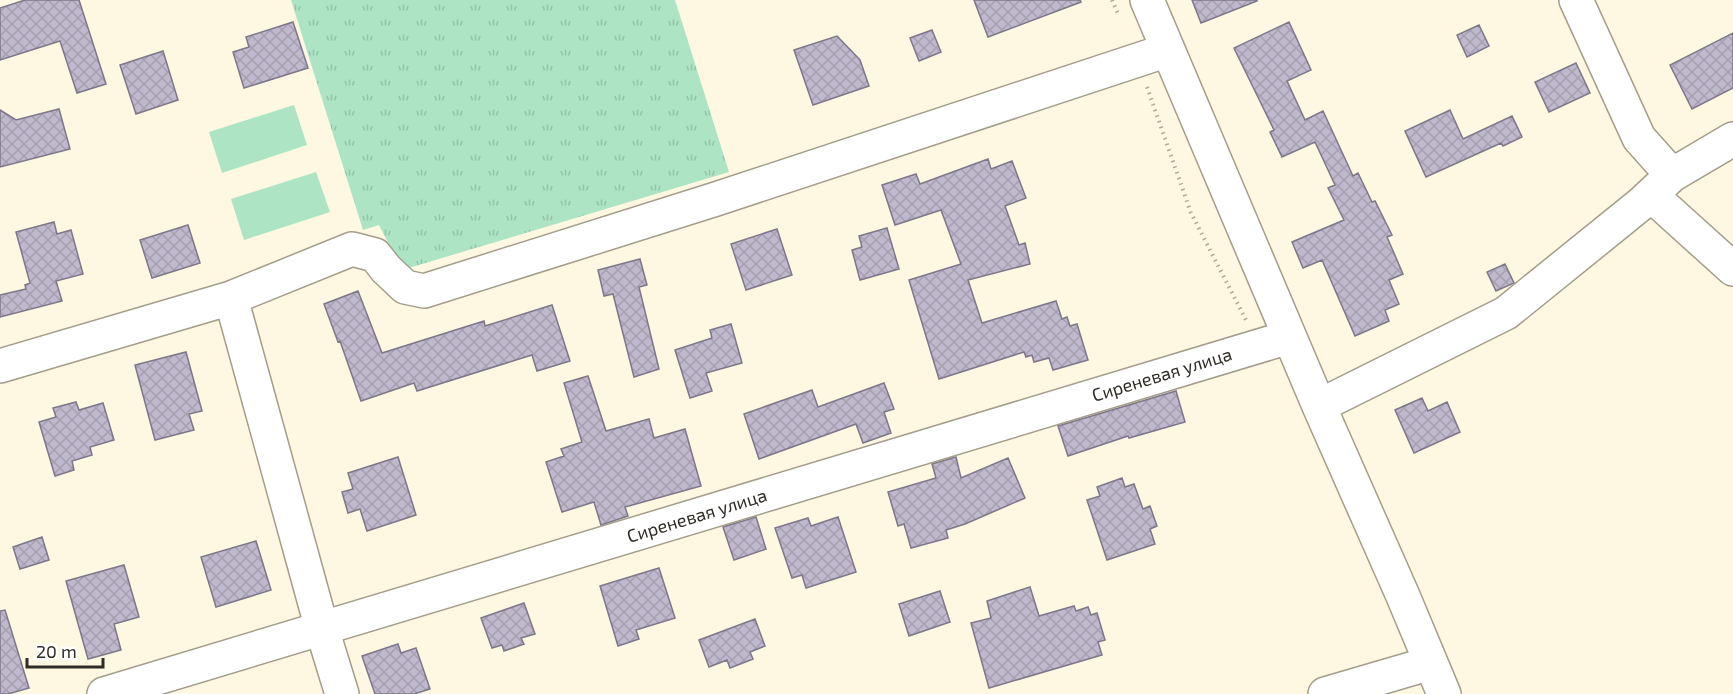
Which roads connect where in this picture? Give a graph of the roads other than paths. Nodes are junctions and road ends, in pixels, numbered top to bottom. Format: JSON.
{"nodes":[{"id":1,"x":1147,"y":0,"type":"edge"},
{"id":2,"x":1576,"y":0,"type":"edge"},
{"id":3,"x":1153,"y":55,"type":"junction"},
{"id":4,"x":1733,"y":139,"type":"edge"},
{"id":5,"x":1662,"y":185,"type":"junction"},
{"id":6,"x":1733,"y":268,"type":"edge"},
{"id":7,"x":231,"y":298,"type":"junction"},
{"id":8,"x":1275,"y":341,"type":"junction"},
{"id":9,"x":0,"y":366,"type":"edge"},
{"id":10,"x":1319,"y":406,"type":"junction"},
{"id":11,"x":322,"y":629,"type":"junction"},
{"id":12,"x":1431,"y":663,"type":"junction"},
{"id":13,"x":104,"y":694,"type":"edge"},
{"id":14,"x":342,"y":694,"type":"edge"},
{"id":15,"x":1325,"y":694,"type":"edge"},
{"id":16,"x":1444,"y":694,"type":"edge"}],
"edges":[{"from":1,"to":3,"type":"street"},
{"from":2,"to":5,"type":"street"},
{"from":3,"to":7,"type":"street"},
{"from":3,"to":8,"type":"street"},
{"from":4,"to":5,"type":"street"},
{"from":5,"to":6,"type":"street"},
{"from":5,"to":10,"type":"street"},
{"from":7,"to":9,"type":"street"},
{"from":7,"to":11,"type":"street"},
{"from":8,"to":10,"type":"street"},
{"from":8,"to":11,"type":"street","name":"Сиреневая улица"},
{"from":10,"to":12,"type":"street"},
{"from":11,"to":13,"type":"street","name":"Сиреневая улица"},
{"from":11,"to":14,"type":"street"},
{"from":12,"to":15,"type":"street"},
{"from":12,"to":16,"type":"street"}]}
